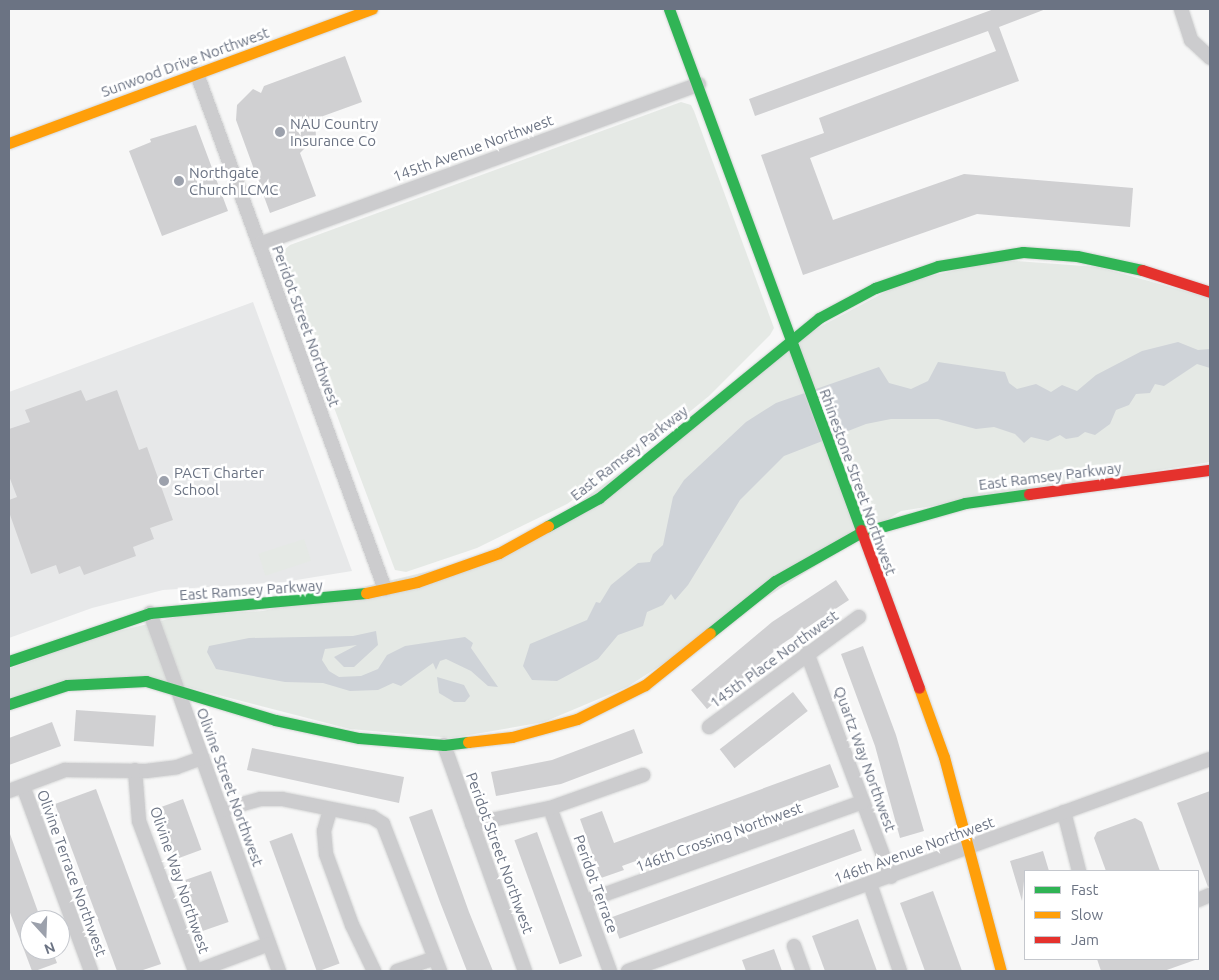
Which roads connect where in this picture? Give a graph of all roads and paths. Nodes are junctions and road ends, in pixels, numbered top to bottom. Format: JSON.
{"nodes":[{"id":1,"x":372,"y":9,"type":"edge"},
{"id":2,"x":669,"y":9,"type":"edge"},
{"id":3,"x":1181,"y":9,"type":"edge"},
{"id":4,"x":1206,"y":55,"type":"edge"},
{"id":5,"x":196,"y":74,"type":"junction"},
{"id":6,"x":698,"y":84,"type":"junction"},
{"id":7,"x":9,"y":144,"type":"edge"},
{"id":8,"x":260,"y":244,"type":"junction"},
{"id":9,"x":1210,"y":292,"type":"edge"},
{"id":10,"x":791,"y":342,"type":"junction"},
{"id":11,"x":1210,"y":470,"type":"edge"},
{"id":12,"x":860,"y":533,"type":"junction"},
{"id":13,"x":385,"y":589,"type":"junction"},
{"id":14,"x":150,"y":613,"type":"junction"},
{"id":15,"x":859,"y":617,"type":"dead end"},
{"id":16,"x":807,"y":653,"type":"junction"},
{"id":17,"x":9,"y":661,"type":"edge"},
{"id":18,"x":178,"y":691,"type":"junction"},
{"id":19,"x":9,"y":704,"type":"edge"},
{"id":20,"x":709,"y":726,"type":"dead end"},
{"id":21,"x":444,"y":745,"type":"junction"},
{"id":22,"x":202,"y":758,"type":"junction"},
{"id":23,"x":1210,"y":759,"type":"edge"},
{"id":24,"x":134,"y":770,"type":"junction"},
{"id":25,"x":643,"y":775,"type":"dead end"},
{"id":26,"x":23,"y":786,"type":"junction"},
{"id":27,"x":9,"y":791,"type":"edge"},
{"id":28,"x":863,"y":802,"type":"junction"},
{"id":29,"x":550,"y":808,"type":"junction"},
{"id":30,"x":221,"y":810,"type":"junction"},
{"id":31,"x":330,"y":810,"type":"junction"},
{"id":32,"x":1064,"y":812,"type":"junction"},
{"id":33,"x":472,"y":824,"type":"junction"},
{"id":34,"x":967,"y":848,"type":"junction"},
{"id":35,"x":1079,"y":870,"type":"edge"},
{"id":36,"x":891,"y":877,"type":"junction"},
{"id":37,"x":870,"y":884,"type":"junction"},
{"id":38,"x":586,"y":901,"type":"junction"},
{"id":39,"x":268,"y":944,"type":"junction"},
{"id":40,"x":794,"y":946,"type":"dead end"},
{"id":41,"x":434,"y":958,"type":"junction"},
{"id":42,"x":91,"y":971,"type":"edge"},
{"id":43,"x":196,"y":971,"type":"edge"},
{"id":44,"x":279,"y":971,"type":"edge"},
{"id":45,"x":374,"y":971,"type":"edge"},
{"id":46,"x":397,"y":971,"type":"edge"},
{"id":47,"x":440,"y":971,"type":"edge"},
{"id":48,"x":525,"y":971,"type":"edge"},
{"id":49,"x":610,"y":971,"type":"edge"},
{"id":50,"x":628,"y":971,"type":"edge"},
{"id":51,"x":803,"y":971,"type":"edge"},
{"id":52,"x":900,"y":971,"type":"edge"},
{"id":53,"x":1001,"y":971,"type":"edge"}],
"edges":[{"from":1,"to":5,"type":"street","name":"Sunwood Drive Northwest"},
{"from":2,"to":6,"type":"street","name":"Rhinestone Street Northwest"},
{"from":3,"to":4,"type":"street"},
{"from":5,"to":7,"type":"street","name":"Sunwood Drive Northwest"},
{"from":5,"to":8,"type":"street","name":"Peridot Street Northwest"},
{"from":6,"to":8,"type":"street","name":"145th Avenue Northwest"},
{"from":6,"to":10,"type":"street","name":"Rhinestone Street Northwest"},
{"from":8,"to":13,"type":"street","name":"Peridot Street Northwest"},
{"from":9,"to":10,"type":"street","name":"East Ramsey Parkway"},
{"from":10,"to":12,"type":"street","name":"Rhinestone Street Northwest"},
{"from":10,"to":13,"type":"street","name":"East Ramsey Parkway"},
{"from":11,"to":12,"type":"street","name":"East Ramsey Parkway"},
{"from":12,"to":21,"type":"street","name":"East Ramsey Parkway"},
{"from":12,"to":34,"type":"street","name":"Rhinestone Street Northwest"},
{"from":13,"to":14,"type":"street","name":"East Ramsey Parkway"},
{"from":14,"to":17,"type":"street","name":"East Ramsey Parkway"},
{"from":14,"to":18,"type":"street","name":"Olivine Street Northwest"},
{"from":15,"to":16,"type":"street","name":"145th Place Northwest"},
{"from":16,"to":20,"type":"street","name":"145th Place Northwest"},
{"from":16,"to":28,"type":"street","name":"Quartz Way Northwest"},
{"from":18,"to":19,"type":"street","name":"East Ramsey Parkway"},
{"from":18,"to":21,"type":"street","name":"East Ramsey Parkway"},
{"from":18,"to":22,"type":"street","name":"Olivine Street Northwest"},
{"from":21,"to":33,"type":"street","name":"Peridot Street Northwest"},
{"from":22,"to":24,"type":"street"},
{"from":22,"to":30,"type":"street","name":"Olivine Street Northwest"},
{"from":23,"to":32,"type":"street","name":"146th Avenue Northwest"},
{"from":24,"to":26,"type":"street"},
{"from":24,"to":43,"type":"street","name":"Olivine Way Northwest"},
{"from":25,"to":29,"type":"street"},
{"from":26,"to":27,"type":"street"},
{"from":26,"to":42,"type":"street","name":"Olivine Terrace Northwest"},
{"from":28,"to":36,"type":"street","name":"Quartz Way Northwest"},
{"from":28,"to":38,"type":"street","name":"146th Crossing Northwest"},
{"from":29,"to":33,"type":"street"},
{"from":29,"to":38,"type":"street","name":"Peridot Terrace"},
{"from":30,"to":31,"type":"street"},
{"from":30,"to":39,"type":"street","name":"Olivine Street Northwest"},
{"from":31,"to":41,"type":"street"},
{"from":31,"to":45,"type":"street"},
{"from":32,"to":34,"type":"street","name":"146th Avenue Northwest"},
{"from":32,"to":35,"type":"street"},
{"from":33,"to":48,"type":"street","name":"Peridot Street Northwest"},
{"from":34,"to":36,"type":"street","name":"146th Avenue Northwest"},
{"from":34,"to":53,"type":"street","name":"Rhinestone Street Northwest"},
{"from":36,"to":37,"type":"street","name":"146th Avenue Northwest"},
{"from":37,"to":50,"type":"street","name":"146th Avenue Northwest"},
{"from":37,"to":52,"type":"street"},
{"from":38,"to":49,"type":"street","name":"Peridot Terrace"},
{"from":39,"to":43,"type":"street"},
{"from":39,"to":44,"type":"street","name":"Olivine Street Northwest"},
{"from":40,"to":51,"type":"street"},
{"from":41,"to":46,"type":"street"},
{"from":41,"to":47,"type":"street"}]}
